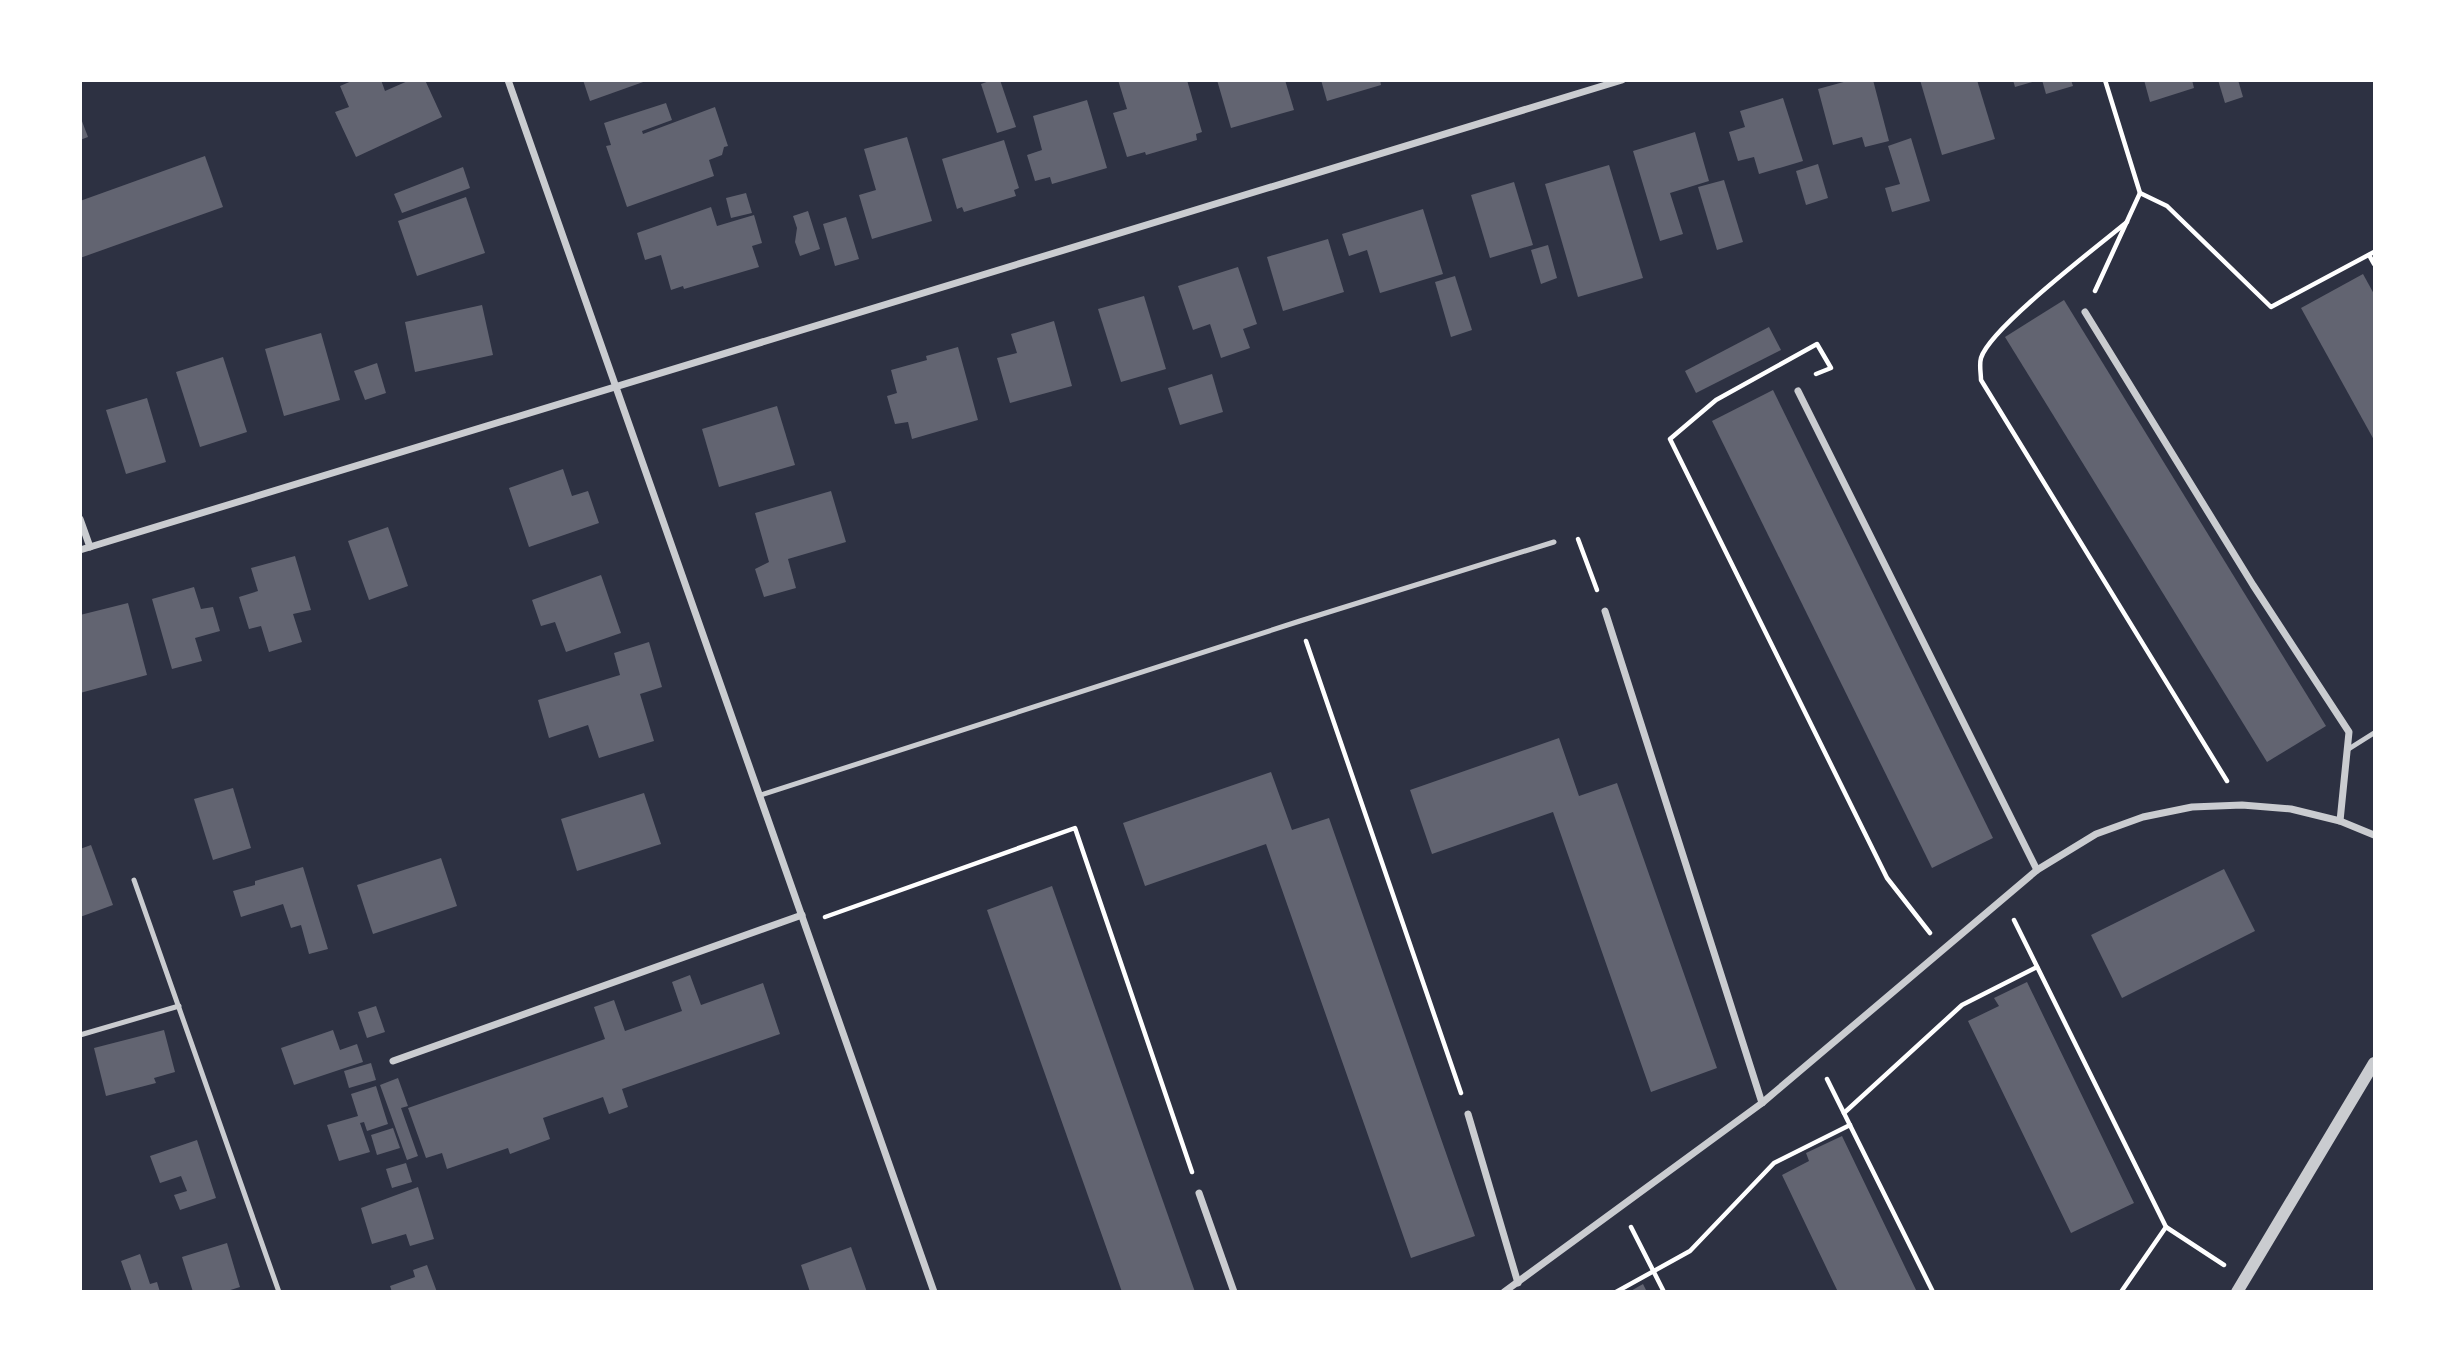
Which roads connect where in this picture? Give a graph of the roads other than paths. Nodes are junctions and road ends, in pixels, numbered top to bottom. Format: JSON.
{"nodes":[{"id":1,"x":508,"y":80,"type":"edge"},
{"id":2,"x":1622,"y":80,"type":"edge"},
{"id":3,"x":2085,"y":312,"type":"road end"},
{"id":4,"x":616,"y":387,"type":"junction"},
{"id":5,"x":1798,"y":391,"type":"dead end"},
{"id":6,"x":80,"y":519,"type":"edge"},
{"id":7,"x":1554,"y":542,"type":"road end"},
{"id":8,"x":90,"y":547,"type":"junction"},
{"id":9,"x":80,"y":550,"type":"edge"},
{"id":10,"x":1605,"y":611,"type":"road end"},
{"id":11,"x":2375,"y":733,"type":"edge"},
{"id":12,"x":2347,"y":750,"type":"junction"},
{"id":13,"x":761,"y":795,"type":"junction"},
{"id":14,"x":2340,"y":821,"type":"junction"},
{"id":15,"x":2375,"y":835,"type":"edge"},
{"id":16,"x":2037,"y":870,"type":"junction"},
{"id":17,"x":134,"y":880,"type":"dead end"},
{"id":18,"x":803,"y":915,"type":"junction"},
{"id":19,"x":178,"y":1006,"type":"junction"},
{"id":20,"x":80,"y":1035,"type":"edge"},
{"id":21,"x":393,"y":1061,"type":"dead end"},
{"id":22,"x":2375,"y":1063,"type":"edge"},
{"id":23,"x":1762,"y":1102,"type":"junction"},
{"id":24,"x":1468,"y":1114,"type":"road end"},
{"id":25,"x":1199,"y":1193,"type":"road end"},
{"id":26,"x":1518,"y":1283,"type":"junction"},
{"id":27,"x":279,"y":1292,"type":"edge"},
{"id":28,"x":934,"y":1292,"type":"edge"},
{"id":29,"x":1234,"y":1292,"type":"edge"},
{"id":30,"x":1504,"y":1292,"type":"edge"},
{"id":31,"x":2237,"y":1292,"type":"edge"}],
"edges":[{"from":1,"to":4,"type":"street"},
{"from":2,"to":4,"type":"street"},
{"from":3,"to":12,"type":"street"},
{"from":4,"to":8,"type":"street"},
{"from":4,"to":13,"type":"street"},
{"from":5,"to":16,"type":"street"},
{"from":6,"to":8,"type":"street"},
{"from":7,"to":13,"type":"lane"},
{"from":8,"to":9,"type":"street"},
{"from":10,"to":23,"type":"street"},
{"from":11,"to":12,"type":"lane"},
{"from":12,"to":14,"type":"street"},
{"from":13,"to":18,"type":"street"},
{"from":14,"to":15,"type":"street"},
{"from":14,"to":16,"type":"street"},
{"from":16,"to":23,"type":"street"},
{"from":17,"to":19,"type":"lane"},
{"from":18,"to":21,"type":"street"},
{"from":18,"to":28,"type":"street"},
{"from":19,"to":20,"type":"lane"},
{"from":19,"to":27,"type":"lane"},
{"from":22,"to":31,"type":"street"},
{"from":23,"to":26,"type":"street"},
{"from":24,"to":26,"type":"street"},
{"from":25,"to":29,"type":"street"},
{"from":26,"to":30,"type":"street"}]}
